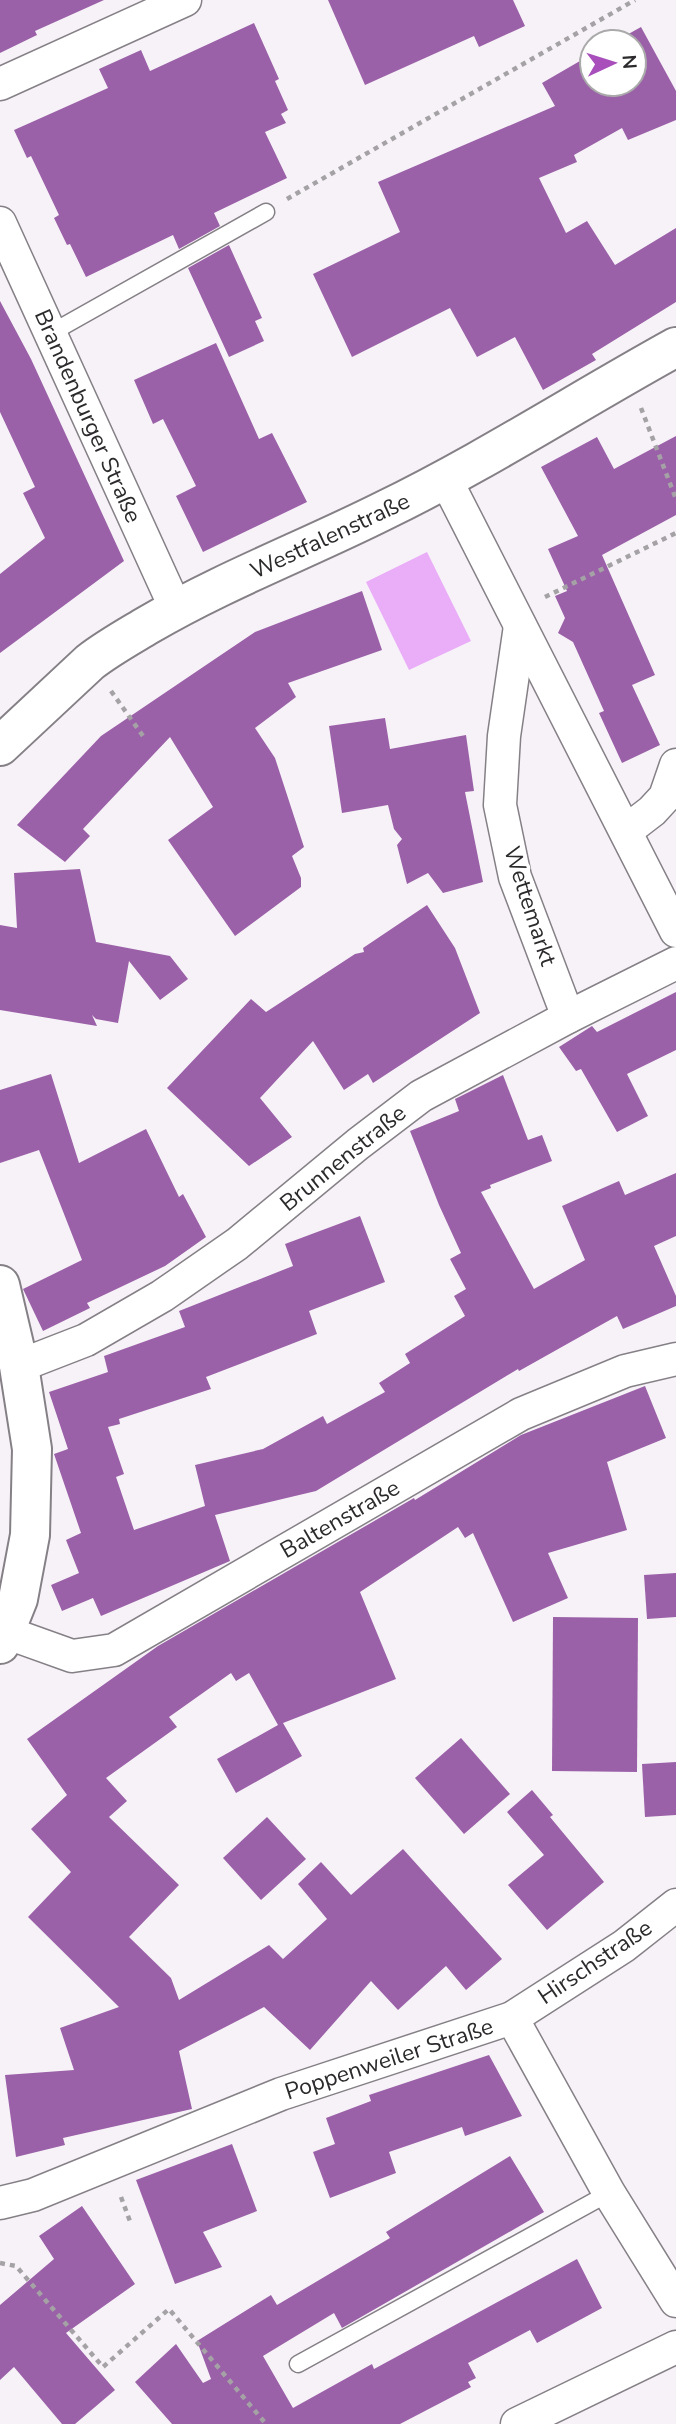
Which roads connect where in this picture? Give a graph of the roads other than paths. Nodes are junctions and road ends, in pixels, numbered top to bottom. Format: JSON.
{"nodes":[{"id":1,"x":185,"y":0,"type":"edge"},
{"id":2,"x":0,"y":84,"type":"edge"},
{"id":3,"x":266,"y":212,"type":"road end"},
{"id":4,"x":0,"y":223,"type":"edge"},
{"id":5,"x":51,"y":333,"type":"junction"},
{"id":6,"x":676,"y":347,"type":"edge"},
{"id":7,"x":446,"y":480,"type":"junction"},
{"id":8,"x":176,"y":609,"type":"junction"},
{"id":9,"x":516,"y":620,"type":"junction"},
{"id":10,"x":0,"y":746,"type":"edge"},
{"id":11,"x":676,"y":765,"type":"edge"},
{"id":12,"x":626,"y":831,"type":"junction"},
{"id":13,"x":676,"y":931,"type":"edge"},
{"id":14,"x":676,"y":963,"type":"edge"},
{"id":15,"x":568,"y":1017,"type":"junction"},
{"id":16,"x":0,"y":1285,"type":"edge"},
{"id":17,"x":676,"y":1359,"type":"edge"},
{"id":18,"x":19,"y":1366,"type":"junction"},
{"id":19,"x":3,"y":1638,"type":"edge"},
{"id":20,"x":676,"y":1905,"type":"edge"},
{"id":21,"x":512,"y":2018,"type":"junction"},
{"id":22,"x":609,"y":2193,"type":"junction"},
{"id":23,"x":0,"y":2203,"type":"edge"},
{"id":24,"x":676,"y":2301,"type":"edge"},
{"id":25,"x":676,"y":2347,"type":"edge"},
{"id":26,"x":298,"y":2364,"type":"dead end"},
{"id":27,"x":517,"y":2424,"type":"edge"}],
"edges":[{"from":1,"to":2,"type":"street"},
{"from":3,"to":5,"type":"lane"},
{"from":4,"to":5,"type":"street","name":"Brandenburger Straße"},
{"from":5,"to":8,"type":"street","name":"Brandenburger Straße"},
{"from":6,"to":7,"type":"main road","name":"Westfalenstraße"},
{"from":7,"to":8,"type":"main road","name":"Westfalenstraße"},
{"from":7,"to":9,"type":"street"},
{"from":8,"to":10,"type":"main road","name":"Westfalenstraße"},
{"from":9,"to":12,"type":"street"},
{"from":9,"to":15,"type":"street","name":"Wettemarkt"},
{"from":11,"to":12,"type":"street"},
{"from":12,"to":13,"type":"street"},
{"from":14,"to":15,"type":"street","name":"Brunnenstraße"},
{"from":15,"to":18,"type":"street","name":"Brunnenstraße"},
{"from":16,"to":18,"type":"main road"},
{"from":17,"to":19,"type":"street","name":"Baltenstraße"},
{"from":18,"to":19,"type":"main road"},
{"from":20,"to":21,"type":"street","name":"Hirschstraße"},
{"from":21,"to":22,"type":"street","name":"Poppenweiler Straße"},
{"from":21,"to":23,"type":"street","name":"Poppenweiler Straße"},
{"from":22,"to":24,"type":"street","name":"Poppenweiler Straße"},
{"from":22,"to":26,"type":"lane"},
{"from":25,"to":27,"type":"street"}]}
